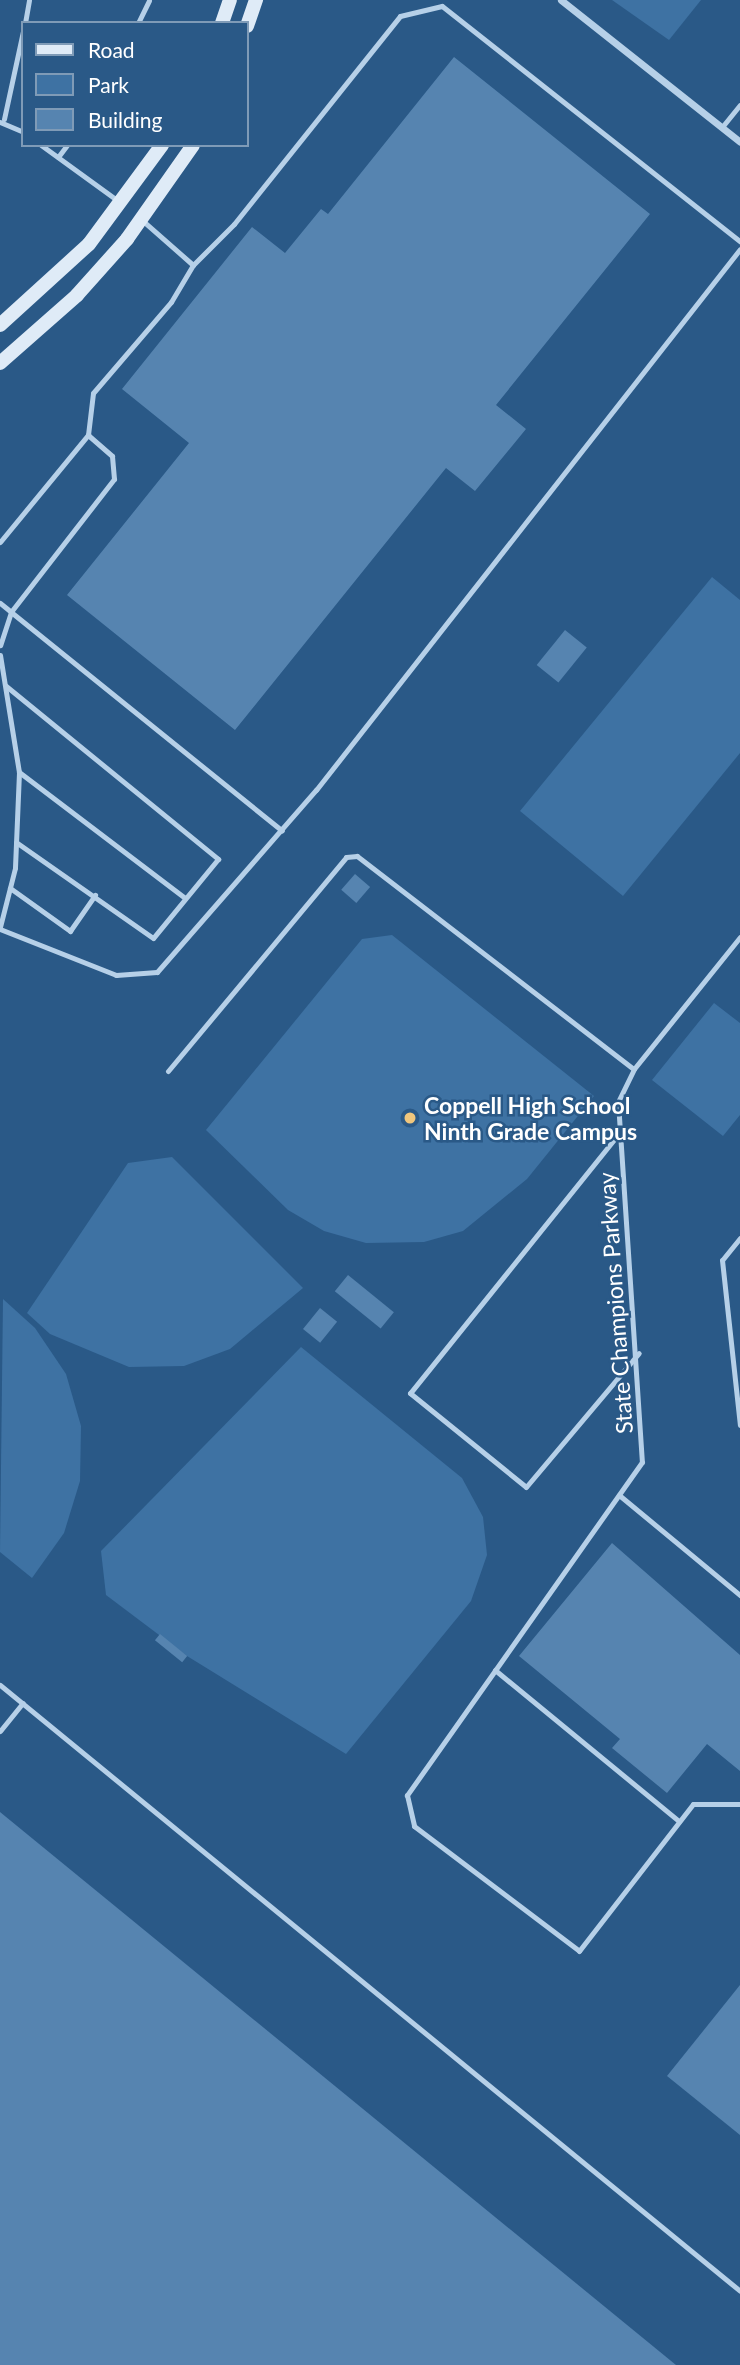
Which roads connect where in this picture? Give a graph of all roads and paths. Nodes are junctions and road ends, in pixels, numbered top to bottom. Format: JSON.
{"nodes":[{"id":1,"x":29,"y":0,"type":"edge"},
{"id":2,"x":149,"y":0,"type":"edge"},
{"id":3,"x":230,"y":0,"type":"edge"},
{"id":4,"x":256,"y":0,"type":"edge"},
{"id":5,"x":561,"y":0,"type":"edge"},
{"id":6,"x":24,"y":21,"type":"edge"},
{"id":7,"x":139,"y":21,"type":"edge"},
{"id":8,"x":223,"y":21,"type":"edge"},
{"id":9,"x":248,"y":23,"type":"edge"},
{"id":10,"x":21,"y":39,"type":"edge"},
{"id":11,"x":740,"y":105,"type":"edge"},
{"id":12,"x":2,"y":120,"type":"edge"},
{"id":13,"x":722,"y":127,"type":"junction"},
{"id":14,"x":21,"y":131,"type":"edge"},
{"id":15,"x":740,"y":142,"type":"edge"},
{"id":16,"x":44,"y":147,"type":"edge"},
{"id":17,"x":66,"y":147,"type":"edge"},
{"id":18,"x":161,"y":147,"type":"edge"},
{"id":19,"x":192,"y":147,"type":"edge"},
{"id":20,"x":58,"y":157,"type":"junction"},
{"id":21,"x":122,"y":203,"type":"junction"},
{"id":22,"x":142,"y":220,"type":"junction"},
{"id":23,"x":740,"y":240,"type":"edge"},
{"id":24,"x":740,"y":248,"type":"edge"},
{"id":25,"x":193,"y":265,"type":"junction"},
{"id":26,"x":0,"y":325,"type":"edge"},
{"id":27,"x":0,"y":363,"type":"edge"},
{"id":28,"x":88,"y":435,"type":"junction"},
{"id":29,"x":0,"y":542,"type":"edge"},
{"id":30,"x":0,"y":603,"type":"edge"},
{"id":31,"x":11,"y":612,"type":"junction"},
{"id":32,"x":0,"y":645,"type":"edge"},
{"id":33,"x":0,"y":655,"type":"edge"},
{"id":34,"x":6,"y":686,"type":"junction"},
{"id":35,"x":19,"y":772,"type":"junction"},
{"id":36,"x":282,"y":831,"type":"junction"},
{"id":37,"x":16,"y":842,"type":"junction"},
{"id":38,"x":10,"y":888,"type":"junction"},
{"id":39,"x":95,"y":895,"type":"junction"},
{"id":40,"x":185,"y":898,"type":"junction"},
{"id":41,"x":0,"y":928,"type":"edge"},
{"id":42,"x":740,"y":937,"type":"edge"},
{"id":43,"x":634,"y":1069,"type":"junction"},
{"id":44,"x":168,"y":1071,"type":"dead end"},
{"id":45,"x":620,"y":1132,"type":"junction"},
{"id":46,"x":740,"y":1238,"type":"edge"},
{"id":47,"x":639,"y":1353,"type":"junction"},
{"id":48,"x":740,"y":1425,"type":"edge"},
{"id":49,"x":619,"y":1495,"type":"junction"},
{"id":50,"x":740,"y":1595,"type":"edge"},
{"id":51,"x":495,"y":1670,"type":"junction"},
{"id":52,"x":0,"y":1685,"type":"edge"},
{"id":53,"x":23,"y":1703,"type":"junction"},
{"id":54,"x":0,"y":1731,"type":"edge"},
{"id":55,"x":740,"y":1804,"type":"edge"},
{"id":56,"x":679,"y":1821,"type":"junction"},
{"id":57,"x":740,"y":2291,"type":"edge"}],
"edges":[{"from":1,"to":6,"type":"lane"},
{"from":2,"to":7,"type":"lane"},
{"from":3,"to":8,"type":"main road"},
{"from":4,"to":9,"type":"main road"},
{"from":5,"to":13,"type":"street"},
{"from":10,"to":12,"type":"lane"},
{"from":11,"to":13,"type":"lane"},
{"from":12,"to":14,"type":"lane"},
{"from":13,"to":15,"type":"street"},
{"from":16,"to":20,"type":"lane"},
{"from":17,"to":20,"type":"lane"},
{"from":18,"to":21,"type":"main road"},
{"from":19,"to":22,"type":"main road"},
{"from":20,"to":21,"type":"lane"},
{"from":21,"to":22,"type":"main road"},
{"from":21,"to":26,"type":"main road"},
{"from":22,"to":25,"type":"lane"},
{"from":22,"to":27,"type":"main road"},
{"from":23,"to":25,"type":"lane"},
{"from":24,"to":36,"type":"lane"},
{"from":25,"to":28,"type":"lane"},
{"from":28,"to":29,"type":"lane"},
{"from":28,"to":31,"type":"lane"},
{"from":30,"to":31,"type":"lane"},
{"from":31,"to":32,"type":"lane"},
{"from":31,"to":36,"type":"lane"},
{"from":33,"to":34,"type":"lane"},
{"from":34,"to":35,"type":"lane"},
{"from":34,"to":40,"type":"lane"},
{"from":35,"to":37,"type":"lane"},
{"from":35,"to":40,"type":"lane"},
{"from":36,"to":41,"type":"lane"},
{"from":37,"to":38,"type":"lane"},
{"from":37,"to":39,"type":"lane"},
{"from":38,"to":39,"type":"lane"},
{"from":38,"to":41,"type":"lane"},
{"from":39,"to":40,"type":"lane"},
{"from":42,"to":43,"type":"lane","name":"State Champions Parkway"},
{"from":43,"to":44,"type":"lane"},
{"from":43,"to":45,"type":"lane","name":"State Champions Parkway"},
{"from":45,"to":47,"type":"lane","name":"State Champions Parkway"},
{"from":45,"to":47,"type":"lane"},
{"from":46,"to":48,"type":"lane"},
{"from":47,"to":49,"type":"lane","name":"State Champions Parkway"},
{"from":49,"to":50,"type":"lane"},
{"from":49,"to":51,"type":"lane","name":"State Champions Parkway"},
{"from":51,"to":56,"type":"lane"},
{"from":51,"to":56,"type":"lane","name":"State Champions Parkway"},
{"from":52,"to":53,"type":"lane"},
{"from":53,"to":54,"type":"lane"},
{"from":53,"to":57,"type":"lane"},
{"from":55,"to":56,"type":"lane"}]}
